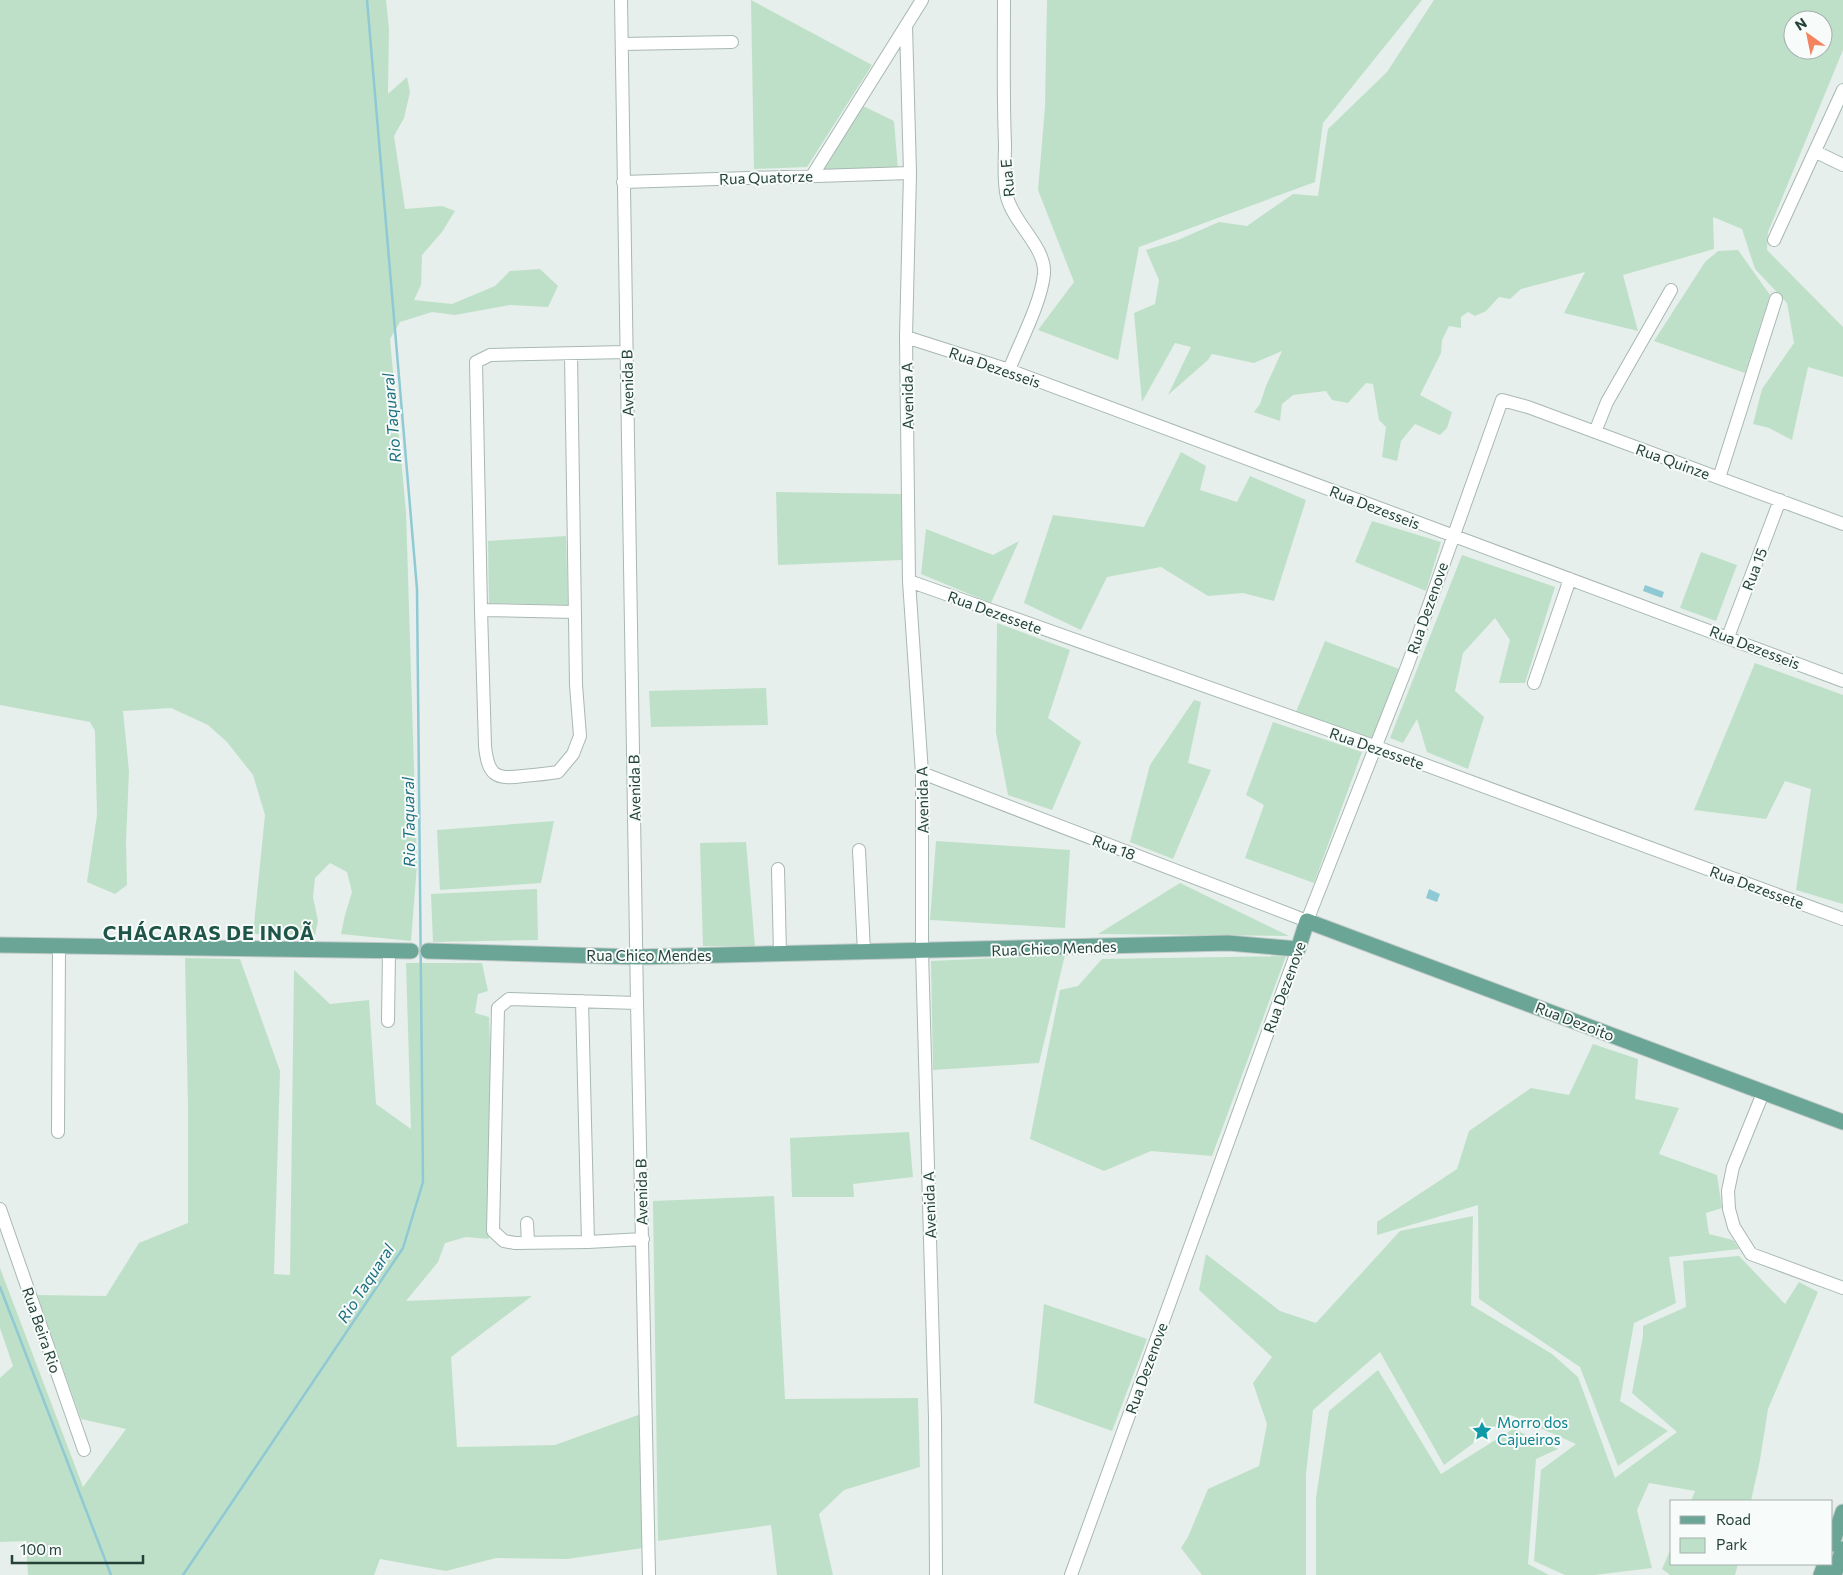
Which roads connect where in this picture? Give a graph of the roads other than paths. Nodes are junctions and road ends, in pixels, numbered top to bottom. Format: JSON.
{"nodes":[{"id":1,"x":621,"y":0,"type":"edge"},
{"id":2,"x":922,"y":0,"type":"edge"},
{"id":3,"x":1004,"y":0,"type":"edge"},
{"id":4,"x":906,"y":26,"type":"junction"},
{"id":5,"x":732,"y":42,"type":"dead end"},
{"id":6,"x":622,"y":44,"type":"junction"},
{"id":7,"x":1843,"y":90,"type":"edge"},
{"id":8,"x":1816,"y":152,"type":"junction"},
{"id":9,"x":1843,"y":165,"type":"edge"},
{"id":10,"x":910,"y":173,"type":"junction"},
{"id":11,"x":812,"y":176,"type":"junction"},
{"id":12,"x":623,"y":182,"type":"junction"},
{"id":13,"x":1774,"y":240,"type":"dead end"},
{"id":14,"x":1671,"y":290,"type":"dead end"},
{"id":15,"x":1776,"y":299,"type":"dead end"},
{"id":16,"x":906,"y":337,"type":"junction"},
{"id":17,"x":626,"y":352,"type":"junction"},
{"id":18,"x":572,"y":354,"type":"junction"},
{"id":19,"x":1009,"y":370,"type":"junction"},
{"id":20,"x":1502,"y":400,"type":"joint"},
{"id":21,"x":1595,"y":432,"type":"junction"},
{"id":22,"x":1719,"y":478,"type":"junction"},
{"id":23,"x":1780,"y":500,"type":"junction"},
{"id":24,"x":1843,"y":524,"type":"edge"},
{"id":25,"x":1452,"y":536,"type":"junction"},
{"id":26,"x":1570,"y":578,"type":"junction"},
{"id":27,"x":909,"y":581,"type":"junction"},
{"id":28,"x":480,"y":610,"type":"junction"},
{"id":29,"x":575,"y":612,"type":"junction"},
{"id":30,"x":1728,"y":637,"type":"junction"},
{"id":31,"x":1843,"y":681,"type":"edge"},
{"id":32,"x":1534,"y":683,"type":"dead end"},
{"id":33,"x":1374,"y":746,"type":"junction"},
{"id":34,"x":922,"y":773,"type":"junction"},
{"id":35,"x":860,"y":850,"type":"dead end"},
{"id":36,"x":778,"y":869,"type":"dead end"},
{"id":37,"x":1843,"y":919,"type":"edge"},
{"id":38,"x":1306,"y":921,"type":"junction"},
{"id":39,"x":0,"y":945,"type":"edge"},
{"id":40,"x":59,"y":947,"type":"junction"},
{"id":41,"x":1298,"y":948,"type":"junction"},
{"id":42,"x":389,"y":950,"type":"junction"},
{"id":43,"x":411,"y":951,"type":"joint"},
{"id":44,"x":428,"y":951,"type":"joint"},
{"id":45,"x":922,"y":951,"type":"junction"},
{"id":46,"x":864,"y":952,"type":"junction"},
{"id":47,"x":780,"y":954,"type":"junction"},
{"id":48,"x":637,"y":957,"type":"junction"},
{"id":49,"x":582,"y":1001,"type":"junction"},
{"id":50,"x":637,"y":1003,"type":"junction"},
{"id":51,"x":388,"y":1021,"type":"dead end"},
{"id":52,"x":1763,"y":1093,"type":"junction"},
{"id":53,"x":1843,"y":1122,"type":"edge"},
{"id":54,"x":58,"y":1132,"type":"dead end"},
{"id":55,"x":0,"y":1209,"type":"edge"},
{"id":56,"x":527,"y":1223,"type":"dead end"},
{"id":57,"x":642,"y":1240,"type":"junction"},
{"id":58,"x":588,"y":1242,"type":"junction"},
{"id":59,"x":528,"y":1243,"type":"junction"},
{"id":60,"x":1843,"y":1288,"type":"edge"},
{"id":61,"x":84,"y":1450,"type":"dead end"},
{"id":62,"x":1843,"y":1512,"type":"edge"},
{"id":63,"x":1833,"y":1541,"type":"edge"},
{"id":64,"x":1843,"y":1548,"type":"edge"},
{"id":65,"x":649,"y":1575,"type":"edge"},
{"id":66,"x":936,"y":1575,"type":"edge"},
{"id":67,"x":1071,"y":1575,"type":"edge"},
{"id":68,"x":1834,"y":1575,"type":"edge"}],
"edges":[{"from":1,"to":6,"type":"street","name":"Avenida B"},
{"from":2,"to":4,"type":"street"},
{"from":3,"to":19,"type":"street","name":"Rua E"},
{"from":4,"to":10,"type":"street","name":"Avenida A"},
{"from":4,"to":11,"type":"street"},
{"from":5,"to":6,"type":"street"},
{"from":6,"to":12,"type":"street","name":"Avenida B"},
{"from":7,"to":8,"type":"street"},
{"from":8,"to":9,"type":"street"},
{"from":8,"to":13,"type":"street"},
{"from":10,"to":11,"type":"street","name":"Rua Quatorze"},
{"from":10,"to":16,"type":"street","name":"Avenida A"},
{"from":11,"to":12,"type":"street","name":"Rua Quatorze"},
{"from":12,"to":17,"type":"street","name":"Avenida B"},
{"from":14,"to":21,"type":"street"},
{"from":15,"to":22,"type":"street"},
{"from":16,"to":19,"type":"street","name":"Rua Dezesseis"},
{"from":16,"to":27,"type":"street","name":"Avenida A"},
{"from":17,"to":18,"type":"street"},
{"from":17,"to":48,"type":"street","name":"Avenida B"},
{"from":18,"to":28,"type":"street"},
{"from":18,"to":29,"type":"street"},
{"from":19,"to":25,"type":"street","name":"Rua Dezesseis"},
{"from":20,"to":21,"type":"street","name":"Rua Quinze"},
{"from":20,"to":25,"type":"street","name":"Rua Dezenove"},
{"from":21,"to":22,"type":"street","name":"Rua Quinze"},
{"from":22,"to":23,"type":"street","name":"Rua Quinze"},
{"from":23,"to":24,"type":"street","name":"Rua Quinze"},
{"from":23,"to":30,"type":"street","name":"Rua 15"},
{"from":25,"to":26,"type":"street","name":"Rua Dezesseis"},
{"from":25,"to":33,"type":"street","name":"Rua Dezenove"},
{"from":26,"to":30,"type":"street","name":"Rua Dezesseis"},
{"from":26,"to":32,"type":"street"},
{"from":27,"to":33,"type":"street","name":"Rua Dezessete"},
{"from":27,"to":34,"type":"street","name":"Avenida A"},
{"from":28,"to":29,"type":"street"},
{"from":28,"to":29,"type":"street"},
{"from":30,"to":31,"type":"street","name":"Rua Dezesseis"},
{"from":33,"to":37,"type":"street","name":"Rua Dezessete"},
{"from":33,"to":38,"type":"street","name":"Rua Dezenove"},
{"from":34,"to":38,"type":"street","name":"Rua 18"},
{"from":34,"to":45,"type":"street","name":"Avenida A"},
{"from":35,"to":46,"type":"street"},
{"from":36,"to":47,"type":"street"},
{"from":38,"to":41,"type":"main road","name":"Rua Dezenove"},
{"from":38,"to":52,"type":"main road","name":"Rua Dezoito"},
{"from":39,"to":40,"type":"main road","name":"Rua Chico Mendes"},
{"from":40,"to":42,"type":"main road","name":"Rua Chico Mendes"},
{"from":40,"to":54,"type":"street"},
{"from":41,"to":45,"type":"main road","name":"Rua Chico Mendes"},
{"from":41,"to":67,"type":"street","name":"Rua Dezenove"},
{"from":42,"to":43,"type":"main road","name":"Rua Chico Mendes"},
{"from":42,"to":51,"type":"street"},
{"from":43,"to":44,"type":"street","name":"Rua Chico Mendes"},
{"from":44,"to":48,"type":"main road","name":"Rua Chico Mendes"},
{"from":45,"to":46,"type":"main road","name":"Rua Chico Mendes"},
{"from":45,"to":66,"type":"street","name":"Avenida A"},
{"from":46,"to":47,"type":"main road","name":"Rua Chico Mendes"},
{"from":47,"to":48,"type":"main road","name":"Rua Chico Mendes"},
{"from":48,"to":50,"type":"street","name":"Avenida B"},
{"from":49,"to":50,"type":"street"},
{"from":49,"to":58,"type":"street"},
{"from":49,"to":59,"type":"street"},
{"from":50,"to":57,"type":"street","name":"Avenida B"},
{"from":52,"to":53,"type":"main road","name":"Rua Dezoito"},
{"from":52,"to":60,"type":"street"},
{"from":55,"to":61,"type":"street","name":"Rua Beira Rio"},
{"from":56,"to":59,"type":"street"},
{"from":57,"to":58,"type":"street"},
{"from":57,"to":65,"type":"street","name":"Avenida B"},
{"from":58,"to":59,"type":"street"},
{"from":62,"to":63,"type":"main road"},
{"from":64,"to":68,"type":"main road"}]}
